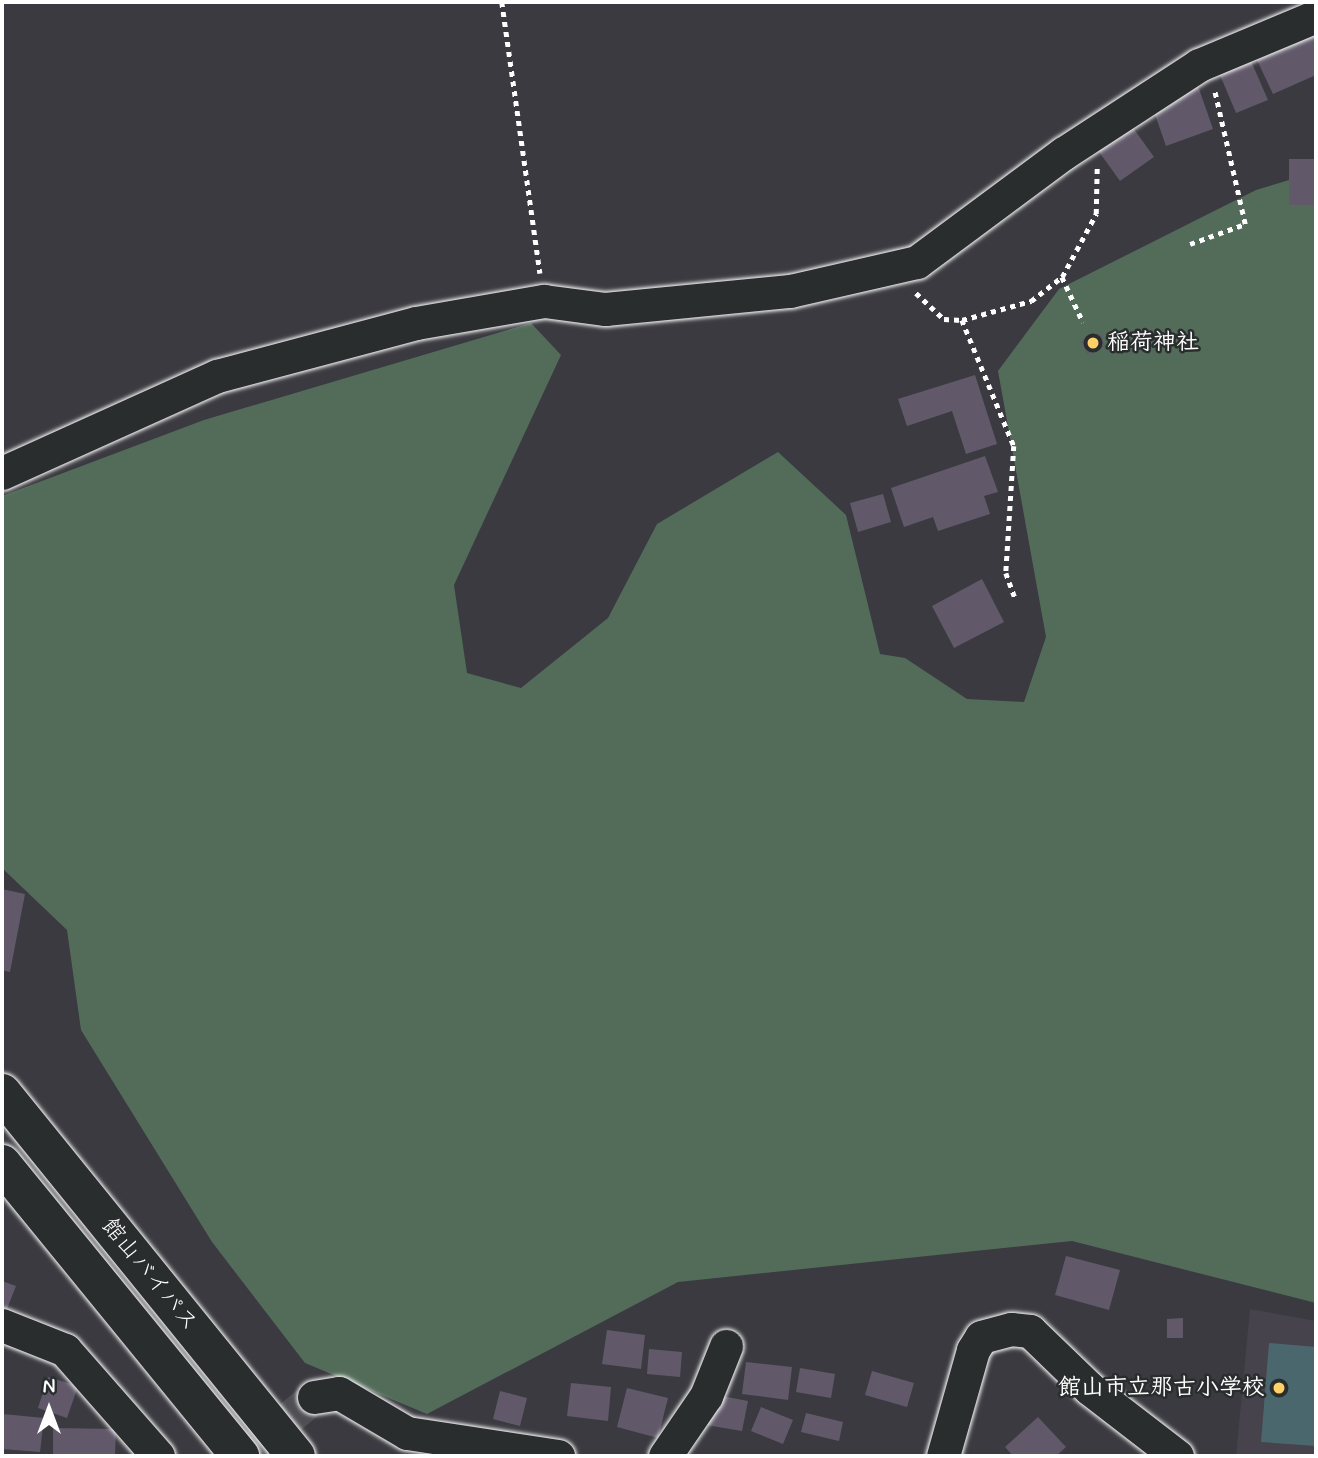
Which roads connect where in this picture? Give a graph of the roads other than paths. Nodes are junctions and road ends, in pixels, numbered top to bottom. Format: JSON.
{"nodes":[{"id":1,"x":1316,"y":16,"type":"edge"},
{"id":2,"x":2,"y":473,"type":"edge"},
{"id":3,"x":2,"y":1093,"type":"edge"},
{"id":4,"x":2,"y":1164,"type":"edge"},
{"id":5,"x":2,"y":1325,"type":"edge"},
{"id":6,"x":726,"y":1346,"type":"dead end"},
{"id":7,"x":314,"y":1397,"type":"tunnel mouth"},
{"id":8,"x":158,"y":1456,"type":"edge"},
{"id":9,"x":240,"y":1456,"type":"edge"},
{"id":10,"x":296,"y":1456,"type":"edge"},
{"id":11,"x":558,"y":1456,"type":"edge"},
{"id":12,"x":665,"y":1456,"type":"edge"},
{"id":13,"x":943,"y":1456,"type":"edge"},
{"id":14,"x":1177,"y":1456,"type":"edge"}],
"edges":[{"from":1,"to":2,"type":"street"},
{"from":3,"to":10,"type":"highway","name":"館山バイパス"},
{"from":4,"to":9,"type":"highway","name":"館山バイパス"},
{"from":5,"to":8,"type":"street"},
{"from":6,"to":12,"type":"street"},
{"from":7,"to":11,"type":"street"},
{"from":13,"to":14,"type":"street"}]}
